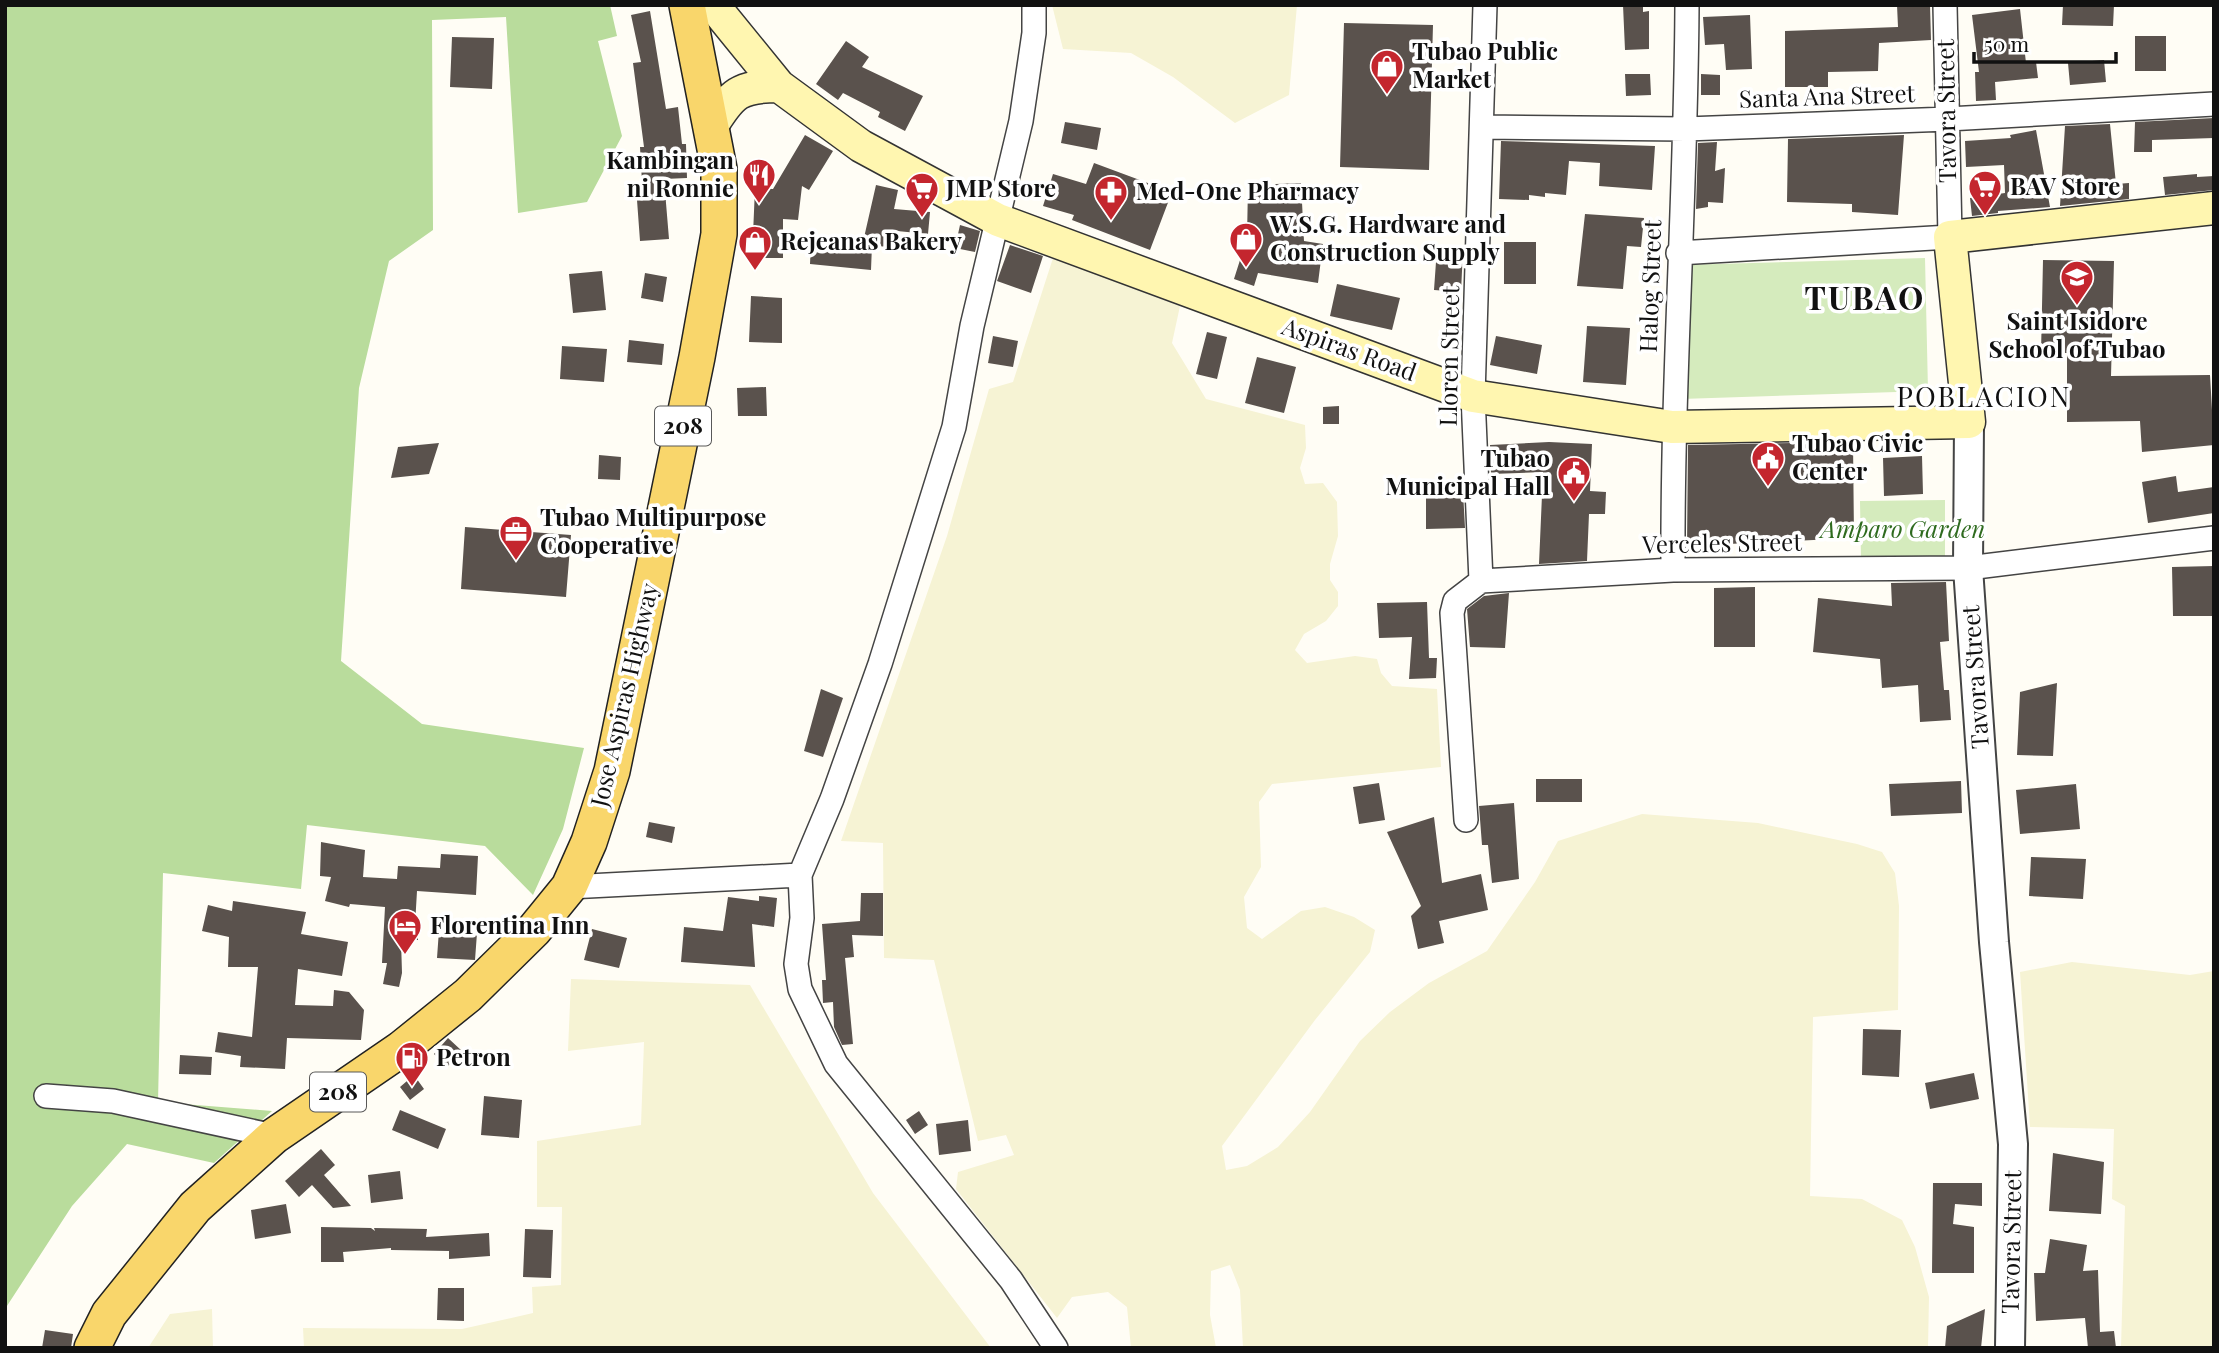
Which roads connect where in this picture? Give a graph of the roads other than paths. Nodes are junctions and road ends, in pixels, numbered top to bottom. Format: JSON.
{"nodes":[{"id":1,"x":687,"y":5,"type":"edge"},
{"id":2,"x":713,"y":5,"type":"edge"},
{"id":3,"x":1034,"y":5,"type":"edge"},
{"id":4,"x":1485,"y":5,"type":"edge"},
{"id":5,"x":1688,"y":5,"type":"edge"},
{"id":6,"x":1945,"y":5,"type":"edge"},
{"id":7,"x":779,"y":86,"type":"junction"},
{"id":8,"x":2214,"y":104,"type":"edge"},
{"id":9,"x":1948,"y":119,"type":"junction"},
{"id":10,"x":711,"y":127,"type":"junction"},
{"id":11,"x":1483,"y":127,"type":"junction"},
{"id":12,"x":1686,"y":129,"type":"junction"},
{"id":13,"x":2214,"y":208,"type":"edge"},
{"id":14,"x":998,"y":220,"type":"junction"},
{"id":15,"x":1950,"y":237,"type":"junction"},
{"id":16,"x":1678,"y":253,"type":"junction"},
{"id":17,"x":1473,"y":396,"type":"junction"},
{"id":18,"x":1969,"y":422,"type":"junction"},
{"id":19,"x":1672,"y":427,"type":"junction"},
{"id":20,"x":2214,"y":538,"type":"edge"},
{"id":21,"x":1968,"y":568,"type":"junction"},
{"id":22,"x":1673,"y":570,"type":"junction"},
{"id":23,"x":1481,"y":581,"type":"junction"},
{"id":24,"x":1466,"y":820,"type":"dead end"},
{"id":25,"x":800,"y":874,"type":"junction"},
{"id":26,"x":569,"y":887,"type":"junction"},
{"id":27,"x":47,"y":1096,"type":"dead end"},
{"id":28,"x":274,"y":1136,"type":"junction"},
{"id":29,"x":92,"y":1348,"type":"edge"},
{"id":30,"x":1056,"y":1348,"type":"edge"},
{"id":31,"x":2010,"y":1348,"type":"edge"}],
"edges":[{"from":1,"to":10,"type":"main road","name":"Jose Aspiras Highway","number":"208"},
{"from":2,"to":7,"type":"main road","name":"Aspiras Road"},
{"from":3,"to":14,"type":"street"},
{"from":4,"to":11,"type":"street","name":"Lloren Street"},
{"from":5,"to":12,"type":"street","name":"Halog Street"},
{"from":6,"to":9,"type":"street","name":"Tavora Street"},
{"from":7,"to":10,"type":"main road"},
{"from":7,"to":14,"type":"main road","name":"Aspiras Road"},
{"from":8,"to":9,"type":"street","name":"Santa Ana Street"},
{"from":9,"to":12,"type":"street","name":"Santa Ana Street"},
{"from":9,"to":15,"type":"street","name":"Tavora Street"},
{"from":10,"to":26,"type":"main road","name":"Jose Aspiras Highway","number":"208"},
{"from":11,"to":12,"type":"street","name":"Santa Ana Street"},
{"from":11,"to":17,"type":"street","name":"Lloren Street"},
{"from":12,"to":16,"type":"street","name":"Halog Street"},
{"from":13,"to":15,"type":"main road"},
{"from":14,"to":17,"type":"main road","name":"Aspiras Road"},
{"from":14,"to":25,"type":"street"},
{"from":15,"to":16,"type":"street"},
{"from":15,"to":18,"type":"main road","name":"Tavora Street"},
{"from":16,"to":19,"type":"street","name":"Halog Street"},
{"from":17,"to":19,"type":"main road","name":"Aspiras Road"},
{"from":17,"to":23,"type":"street","name":"Lloren Street"},
{"from":18,"to":19,"type":"main road","name":"Aspiras Road"},
{"from":18,"to":21,"type":"street","name":"Tavora Street"},
{"from":19,"to":22,"type":"street","name":"Halog Street"},
{"from":20,"to":21,"type":"street","name":"Verceles Street"},
{"from":21,"to":22,"type":"street","name":"Verceles Street"},
{"from":21,"to":31,"type":"street","name":"Tavora Street"},
{"from":22,"to":23,"type":"street","name":"Verceles Street"},
{"from":23,"to":24,"type":"street"},
{"from":25,"to":26,"type":"street"},
{"from":25,"to":30,"type":"street"},
{"from":26,"to":28,"type":"main road","name":"Jose Aspiras Highway","number":"208"},
{"from":27,"to":28,"type":"street"},
{"from":28,"to":29,"type":"main road","name":"Jose Aspiras Highway","number":"208"}]}
